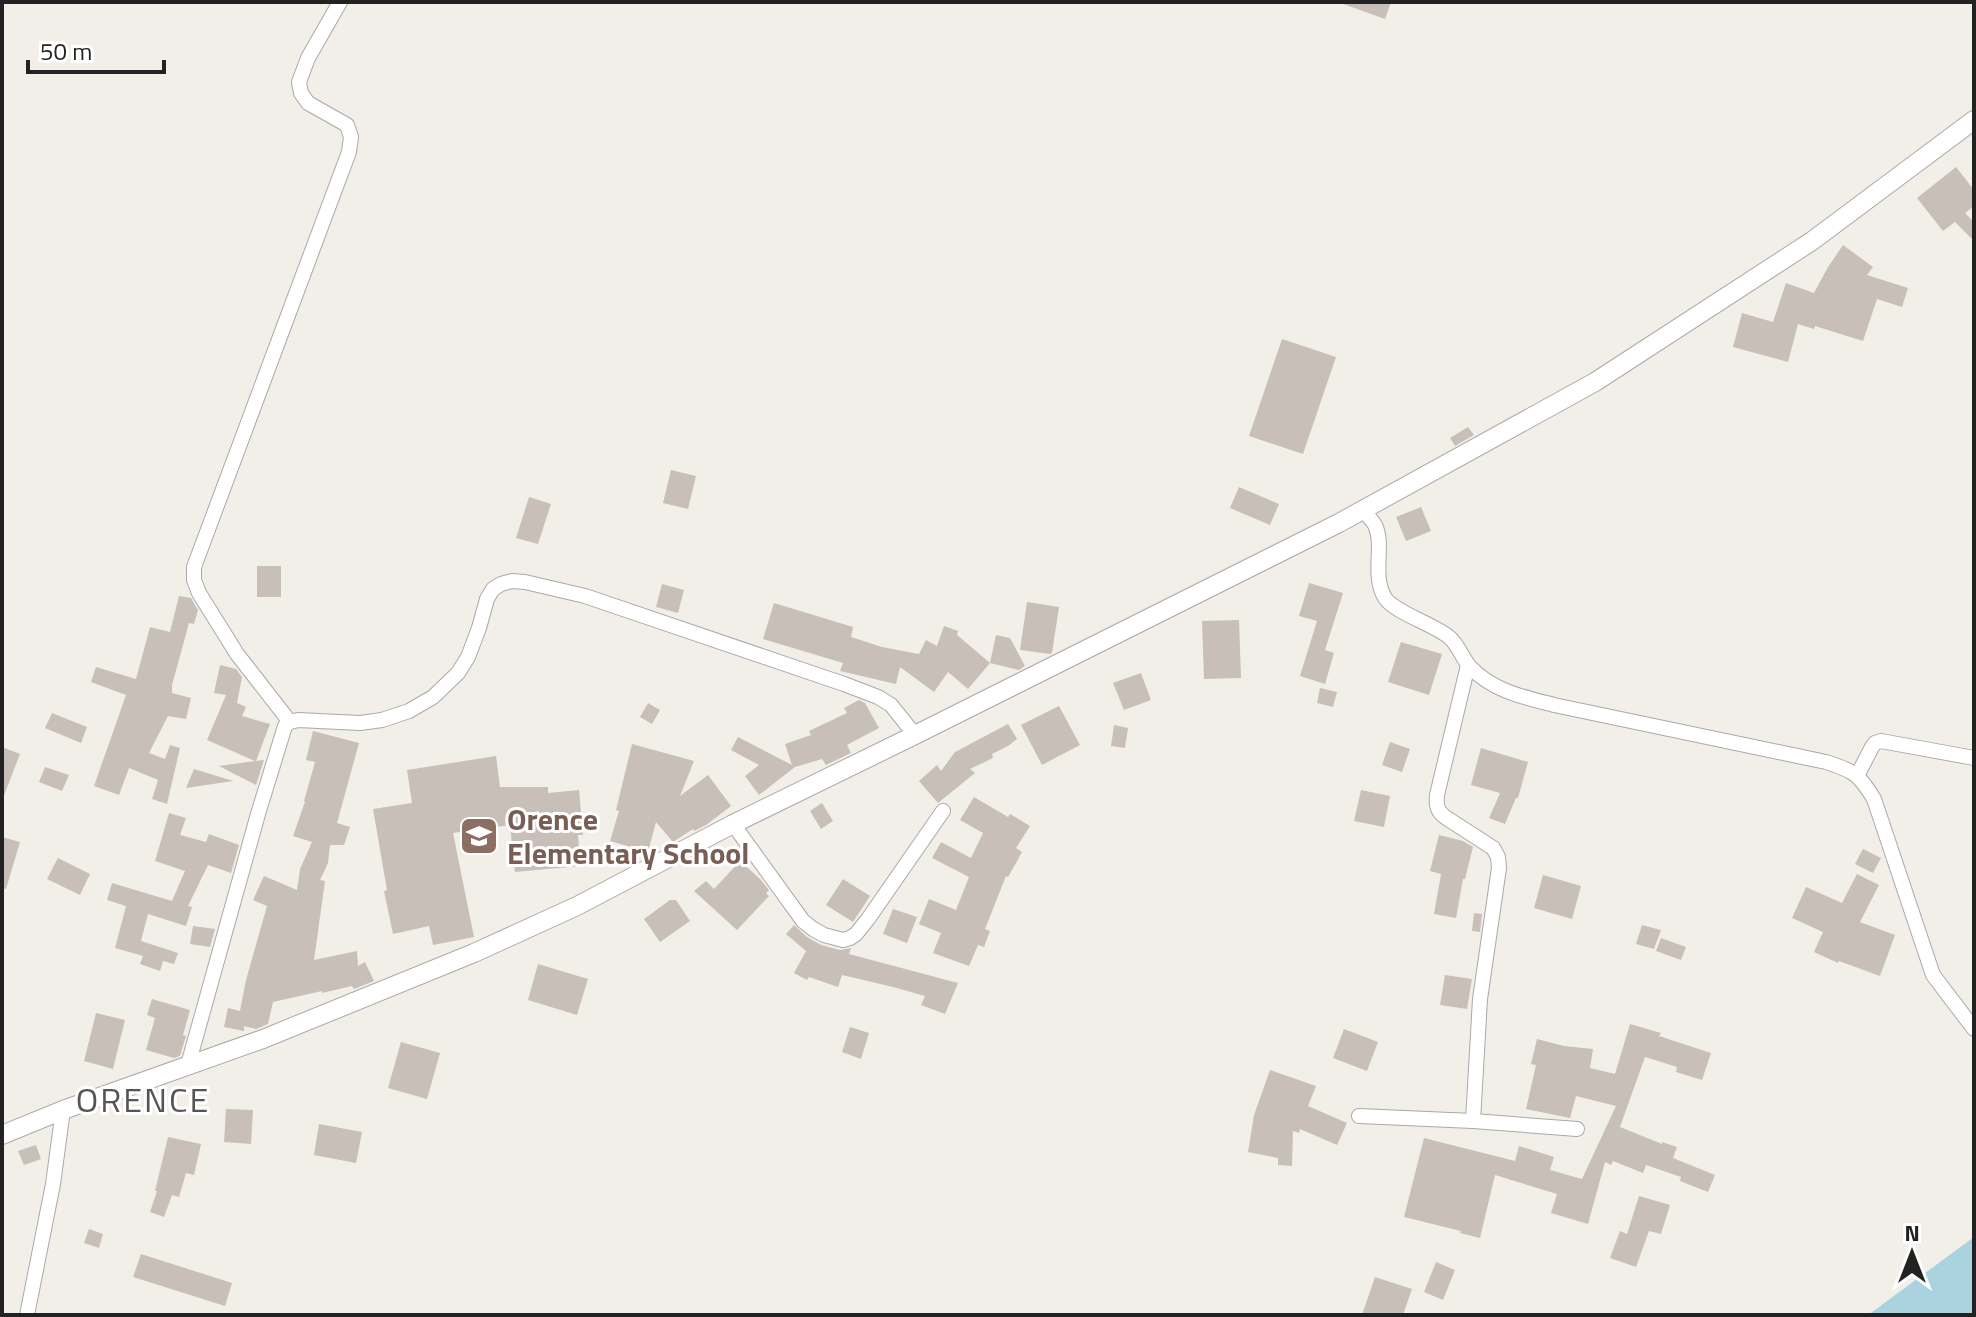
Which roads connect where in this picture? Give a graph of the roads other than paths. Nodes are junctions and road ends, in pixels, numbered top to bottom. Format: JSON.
{"nodes":[{"id":1,"x":340,"y":2,"type":"edge"},
{"id":2,"x":1974,"y":120,"type":"edge"},
{"id":3,"x":1363,"y":510,"type":"junction"},
{"id":4,"x":1468,"y":665,"type":"junction"},
{"id":5,"x":290,"y":722,"type":"junction"},
{"id":6,"x":915,"y":735,"type":"junction"},
{"id":7,"x":1974,"y":758,"type":"edge"},
{"id":8,"x":1857,"y":776,"type":"junction"},
{"id":9,"x":943,"y":811,"type":"dead end"},
{"id":10,"x":733,"y":824,"type":"junction"},
{"id":11,"x":1974,"y":1029,"type":"edge"},
{"id":12,"x":188,"y":1065,"type":"junction"},
{"id":13,"x":63,"y":1110,"type":"junction"},
{"id":14,"x":1359,"y":1116,"type":"dead end"},
{"id":15,"x":1473,"y":1121,"type":"junction"},
{"id":16,"x":1577,"y":1129,"type":"dead end"},
{"id":17,"x":2,"y":1135,"type":"edge"},
{"id":18,"x":27,"y":1315,"type":"edge"}],
"edges":[{"from":1,"to":5,"type":"street"},
{"from":2,"to":3,"type":"street"},
{"from":3,"to":4,"type":"street"},
{"from":3,"to":6,"type":"street"},
{"from":4,"to":8,"type":"street"},
{"from":4,"to":15,"type":"street"},
{"from":5,"to":6,"type":"street"},
{"from":5,"to":12,"type":"street"},
{"from":6,"to":10,"type":"street"},
{"from":7,"to":8,"type":"street"},
{"from":8,"to":11,"type":"street"},
{"from":9,"to":10,"type":"street"},
{"from":10,"to":12,"type":"street"},
{"from":12,"to":13,"type":"street"},
{"from":13,"to":17,"type":"street"},
{"from":13,"to":18,"type":"street"},
{"from":14,"to":15,"type":"street"},
{"from":15,"to":16,"type":"street"}]}
